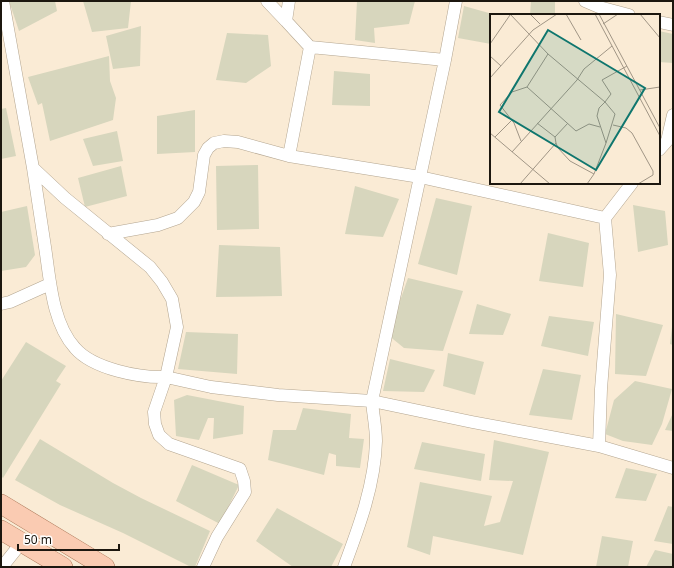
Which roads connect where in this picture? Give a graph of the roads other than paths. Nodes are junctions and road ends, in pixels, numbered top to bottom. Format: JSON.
{"nodes":[{"id":1,"x":3,"y":1,"type":"edge"},
{"id":2,"x":266,"y":1,"type":"edge"},
{"id":3,"x":289,"y":1,"type":"edge"},
{"id":4,"x":456,"y":1,"type":"edge"},
{"id":5,"x":585,"y":1,"type":"edge"},
{"id":6,"x":625,"y":14,"type":"edge"},
{"id":7,"x":286,"y":21,"type":"junction"},
{"id":8,"x":660,"y":22,"type":"edge"},
{"id":9,"x":673,"y":25,"type":"edge"},
{"id":10,"x":310,"y":47,"type":"junction"},
{"id":11,"x":445,"y":60,"type":"junction"},
{"id":12,"x":673,"y":115,"type":"edge"},
{"id":13,"x":660,"y":149,"type":"edge"},
{"id":14,"x":289,"y":156,"type":"junction"},
{"id":15,"x":33,"y":168,"type":"junction"},
{"id":16,"x":420,"y":177,"type":"junction"},
{"id":17,"x":631,"y":184,"type":"edge"},
{"id":18,"x":605,"y":218,"type":"junction"},
{"id":19,"x":108,"y":234,"type":"junction"},
{"id":20,"x":50,"y":284,"type":"junction"},
{"id":21,"x":1,"y":304,"type":"edge"},
{"id":22,"x":166,"y":377,"type":"junction"},
{"id":23,"x":372,"y":401,"type":"junction"},
{"id":24,"x":599,"y":446,"type":"junction"},
{"id":25,"x":673,"y":468,"type":"edge"},
{"id":26,"x":1,"y":504,"type":"edge"},
{"id":27,"x":1,"y":530,"type":"edge"},
{"id":28,"x":22,"y":542,"type":"junction"},
{"id":29,"x":2,"y":567,"type":"edge"},
{"id":30,"x":63,"y":567,"type":"edge"},
{"id":31,"x":106,"y":567,"type":"edge"},
{"id":32,"x":203,"y":567,"type":"edge"},
{"id":33,"x":344,"y":567,"type":"edge"}],
"edges":[{"from":1,"to":15,"type":"street"},
{"from":2,"to":7,"type":"street"},
{"from":3,"to":7,"type":"street"},
{"from":4,"to":11,"type":"street"},
{"from":5,"to":6,"type":"street"},
{"from":7,"to":10,"type":"street"},
{"from":8,"to":9,"type":"street"},
{"from":10,"to":11,"type":"street"},
{"from":10,"to":14,"type":"street"},
{"from":11,"to":16,"type":"street"},
{"from":12,"to":13,"type":"street"},
{"from":14,"to":16,"type":"street"},
{"from":14,"to":19,"type":"street"},
{"from":15,"to":19,"type":"street"},
{"from":15,"to":20,"type":"street"},
{"from":16,"to":18,"type":"street"},
{"from":16,"to":23,"type":"street"},
{"from":17,"to":18,"type":"street"},
{"from":18,"to":24,"type":"street"},
{"from":19,"to":22,"type":"street"},
{"from":20,"to":21,"type":"street"},
{"from":20,"to":22,"type":"street"},
{"from":22,"to":23,"type":"street"},
{"from":22,"to":32,"type":"street"},
{"from":23,"to":24,"type":"street"},
{"from":23,"to":33,"type":"street"},
{"from":24,"to":25,"type":"street"},
{"from":26,"to":31,"type":"main road"},
{"from":27,"to":28,"type":"main road"},
{"from":28,"to":29,"type":"street"},
{"from":28,"to":30,"type":"main road"}]}
